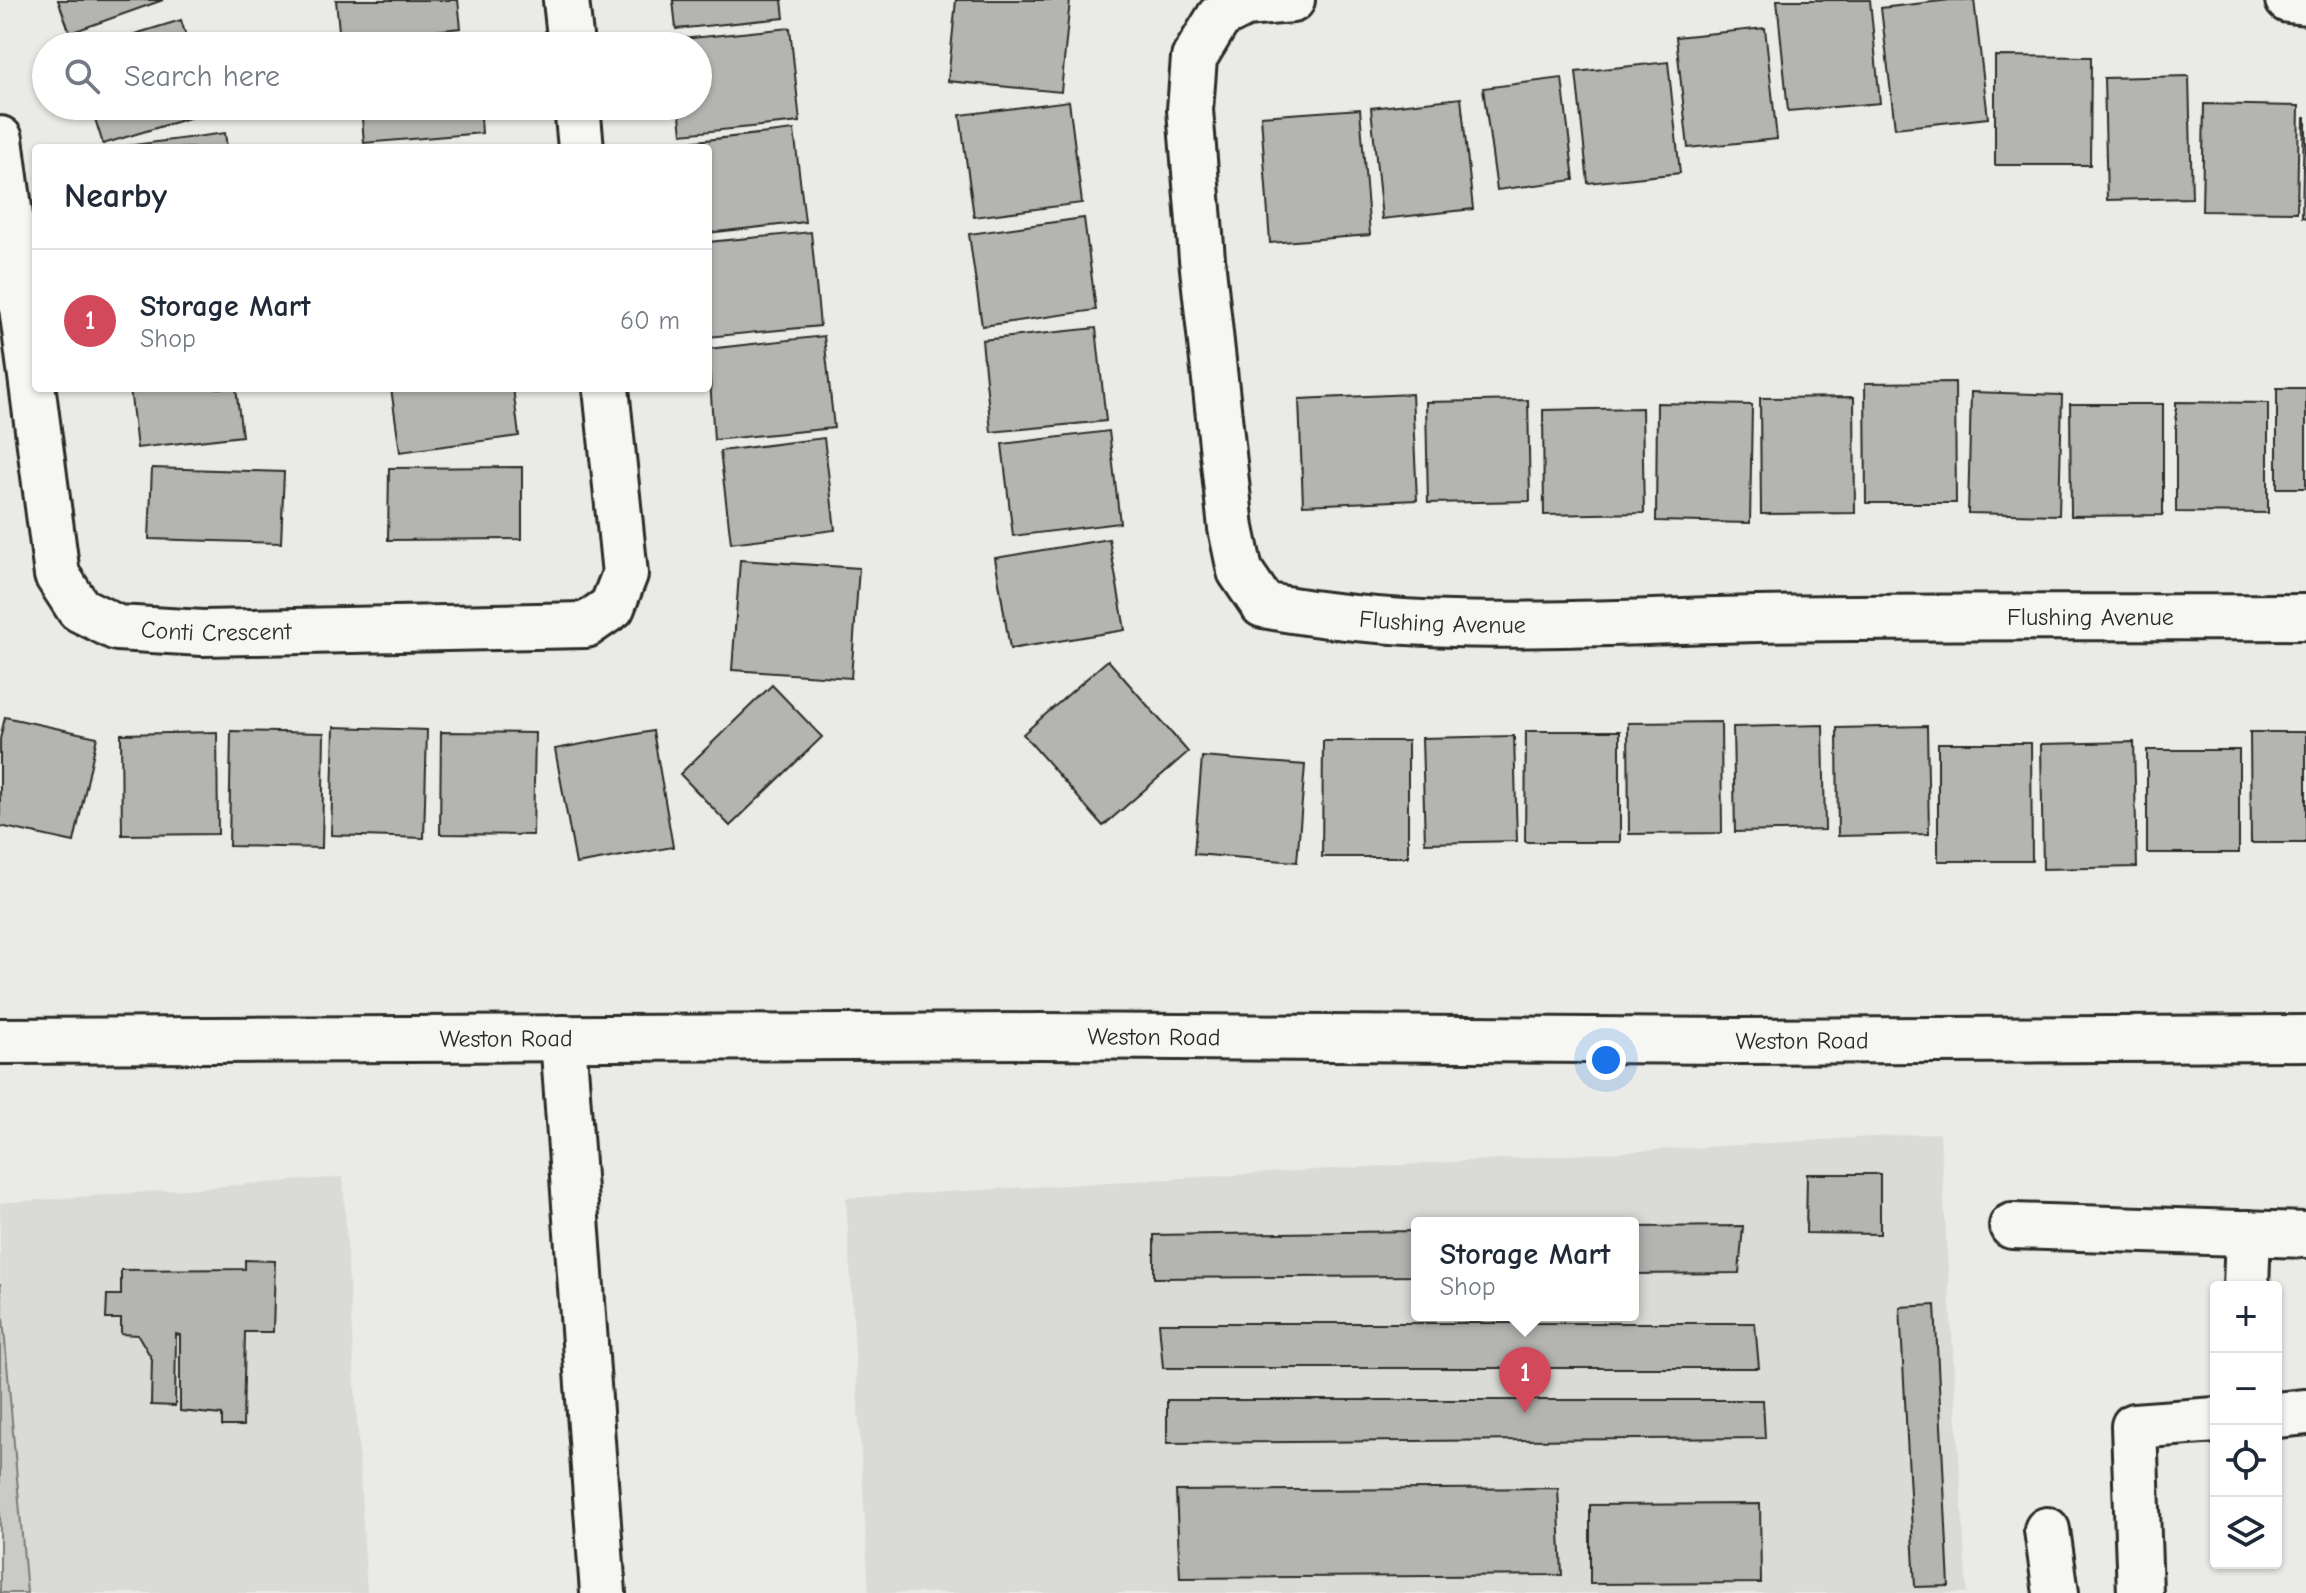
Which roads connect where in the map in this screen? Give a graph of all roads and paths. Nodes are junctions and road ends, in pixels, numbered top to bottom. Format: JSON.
{"nodes":[{"id":1,"x":566,"y":0,"type":"edge"},
{"id":2,"x":1292,"y":0,"type":"edge"},
{"id":3,"x":2288,"y":0,"type":"edge"},
{"id":4,"x":2306,"y":2,"type":"edge"},
{"id":5,"x":569,"y":32,"type":"edge"},
{"id":6,"x":578,"y":120,"type":"edge"},
{"id":7,"x":0,"y":139,"type":"edge"},
{"id":8,"x":581,"y":144,"type":"edge"},
{"id":9,"x":32,"y":384,"type":"edge"},
{"id":10,"x":33,"y":392,"type":"edge"},
{"id":11,"x":606,"y":392,"type":"edge"},
{"id":12,"x":2306,"y":617,"type":"edge"},
{"id":13,"x":563,"y":1038,"type":"junction"},
{"id":14,"x":2306,"y":1038,"type":"edge"},
{"id":15,"x":0,"y":1041,"type":"edge"},
{"id":16,"x":2012,"y":1226,"type":"dead end"},
{"id":17,"x":2248,"y":1233,"type":"junction"},
{"id":18,"x":2306,"y":1235,"type":"edge"},
{"id":19,"x":2246,"y":1281,"type":"edge"},
{"id":20,"x":2306,"y":1412,"type":"edge"},
{"id":21,"x":2282,"y":1414,"type":"edge"},
{"id":22,"x":2210,"y":1420,"type":"edge"},
{"id":23,"x":2047,"y":1530,"type":"dead end"},
{"id":24,"x":603,"y":1593,"type":"edge"},
{"id":25,"x":2056,"y":1593,"type":"edge"},
{"id":26,"x":2140,"y":1593,"type":"edge"}],
"edges":[{"from":1,"to":5,"type":"street"},
{"from":2,"to":12,"type":"street","name":"Flushing Avenue"},
{"from":3,"to":4,"type":"street"},
{"from":6,"to":8,"type":"street"},
{"from":7,"to":9,"type":"street","name":"Conti Crescent"},
{"from":10,"to":11,"type":"street","name":"Conti Crescent"},
{"from":13,"to":14,"type":"street","name":"Weston Road"},
{"from":13,"to":15,"type":"street","name":"Weston Road"},
{"from":13,"to":24,"type":"street"},
{"from":16,"to":17,"type":"street"},
{"from":17,"to":18,"type":"street"},
{"from":17,"to":19,"type":"street"},
{"from":20,"to":21,"type":"street"},
{"from":22,"to":26,"type":"street"},
{"from":23,"to":25,"type":"street"}]}
